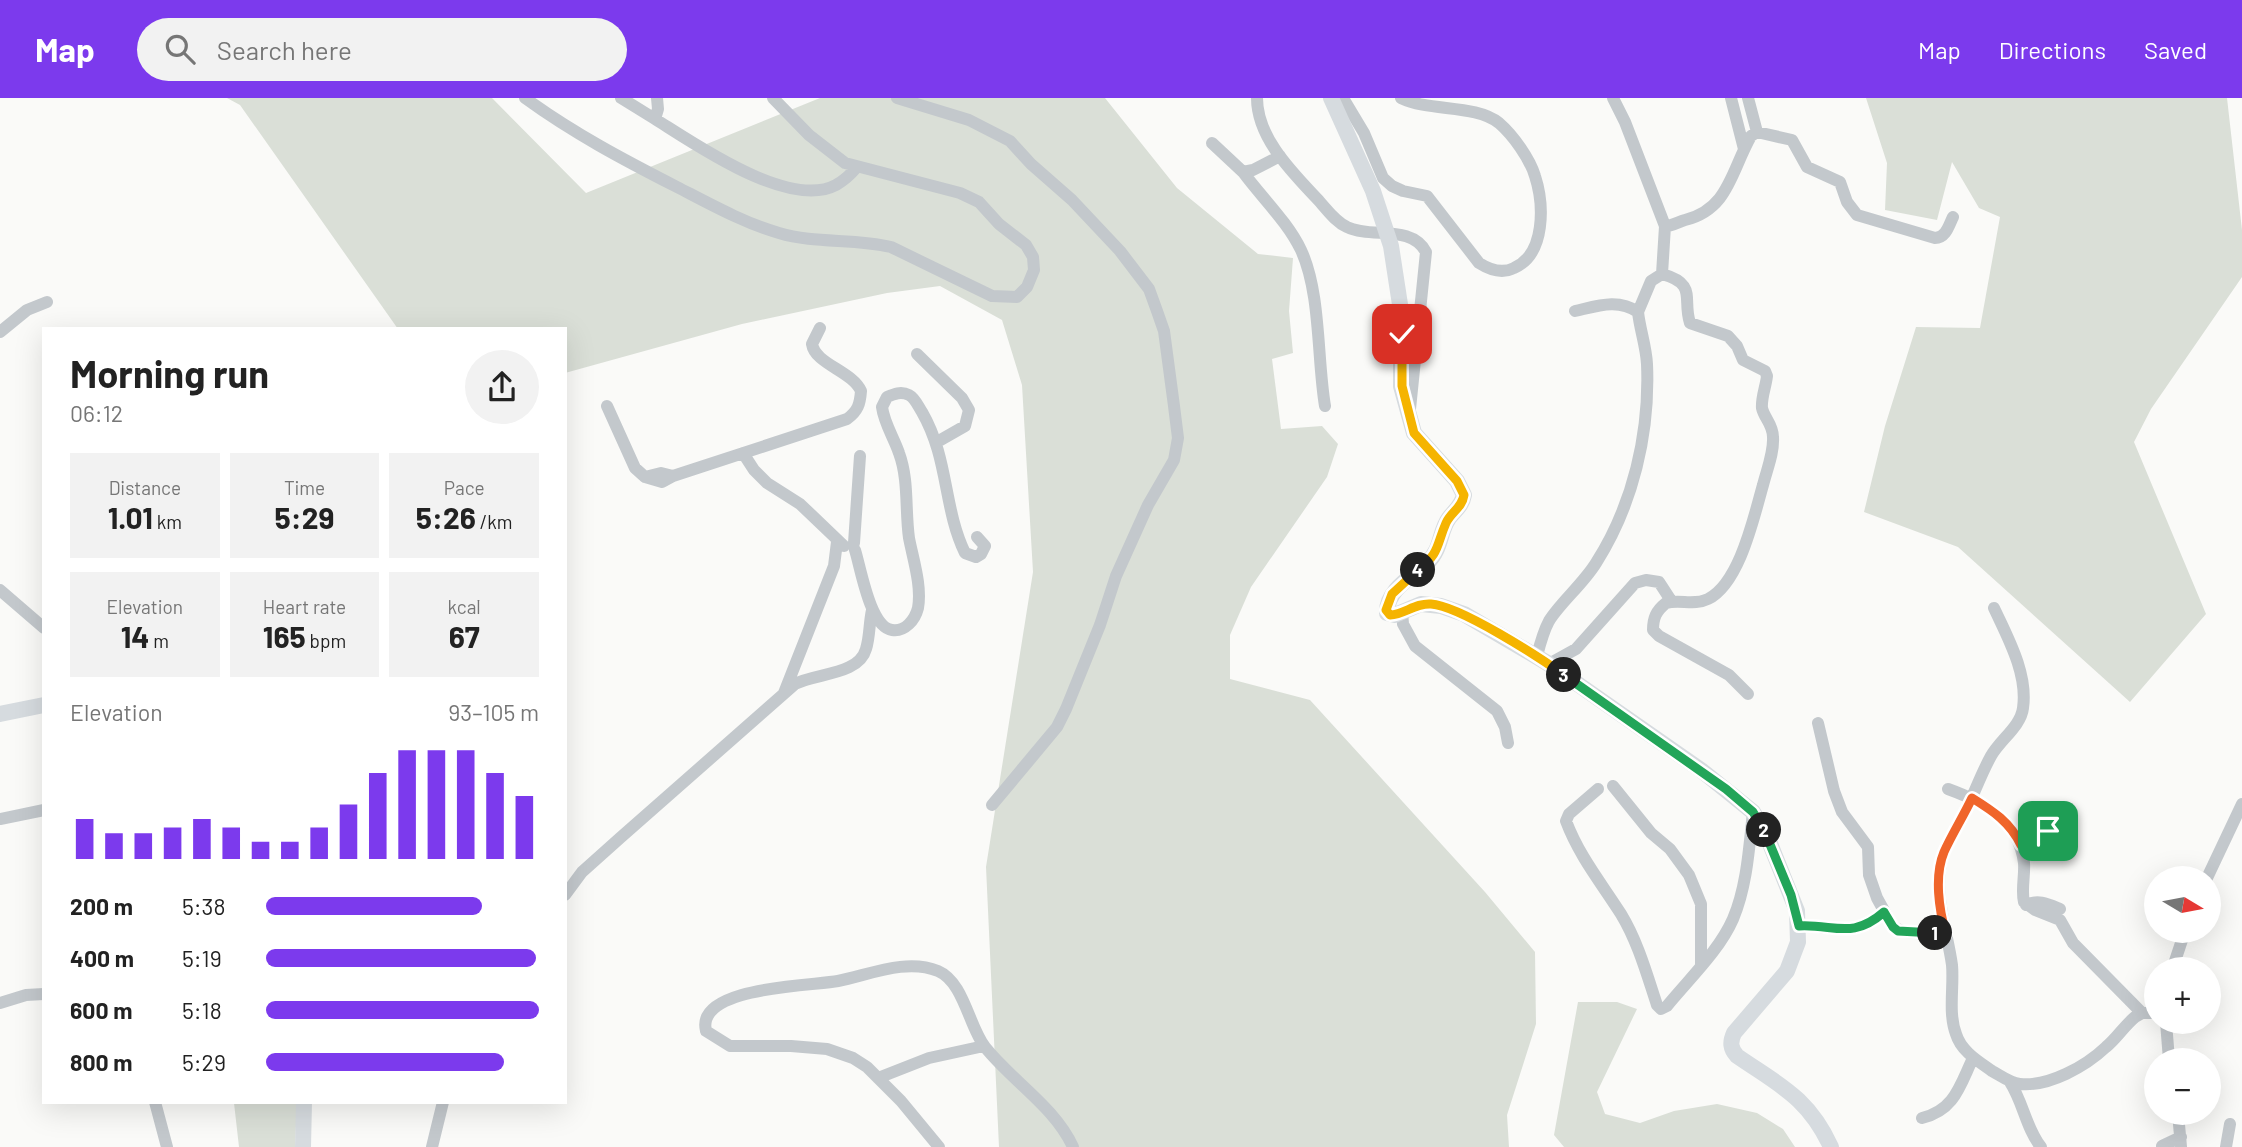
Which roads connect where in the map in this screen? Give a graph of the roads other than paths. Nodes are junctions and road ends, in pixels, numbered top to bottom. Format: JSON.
{"nodes":[{"id":1,"x":525,"y":98,"type":"edge"},
{"id":2,"x":621,"y":98,"type":"edge"},
{"id":3,"x":657,"y":98,"type":"edge"},
{"id":4,"x":773,"y":98,"type":"edge"},
{"id":5,"x":897,"y":98,"type":"edge"},
{"id":6,"x":1248,"y":98,"type":"edge"},
{"id":7,"x":1331,"y":98,"type":"edge"},
{"id":8,"x":1343,"y":98,"type":"edge"},
{"id":9,"x":1401,"y":98,"type":"edge"},
{"id":10,"x":1613,"y":98,"type":"edge"},
{"id":11,"x":1731,"y":98,"type":"edge"},
{"id":12,"x":1748,"y":98,"type":"edge"},
{"id":13,"x":1258,"y":104,"type":"edge"},
{"id":14,"x":655,"y":119,"type":"junction"},
{"id":15,"x":1757,"y":132,"type":"junction"},
{"id":16,"x":1212,"y":143,"type":"dead end"},
{"id":17,"x":1744,"y":149,"type":"junction"},
{"id":18,"x":1280,"y":156,"type":"junction"},
{"id":19,"x":856,"y":168,"type":"junction"},
{"id":20,"x":1243,"y":172,"type":"junction"},
{"id":21,"x":1953,"y":217,"type":"dead end"},
{"id":22,"x":1665,"y":226,"type":"junction"},
{"id":23,"x":1662,"y":274,"type":"junction"},
{"id":24,"x":47,"y":302,"type":"dead end"},
{"id":25,"x":1575,"y":311,"type":"dead end"},
{"id":26,"x":1638,"y":312,"type":"junction"},
{"id":27,"x":820,"y":328,"type":"dead end"},
{"id":28,"x":0,"y":332,"type":"edge"},
{"id":29,"x":917,"y":354,"type":"dead end"},
{"id":30,"x":607,"y":406,"type":"dead end"},
{"id":31,"x":1325,"y":406,"type":"dead end"},
{"id":32,"x":1410,"y":417,"type":"junction"},
{"id":33,"x":937,"y":442,"type":"junction"},
{"id":34,"x":743,"y":453,"type":"junction"},
{"id":35,"x":860,"y":456,"type":"dead end"},
{"id":36,"x":977,"y":537,"type":"dead end"},
{"id":37,"x":849,"y":545,"type":"junction"},
{"id":38,"x":0,"y":590,"type":"edge"},
{"id":39,"x":1672,"y":601,"type":"junction"},
{"id":40,"x":1994,"y":608,"type":"dead end"},
{"id":41,"x":872,"y":610,"type":"junction"},
{"id":42,"x":1402,"y":611,"type":"junction"},
{"id":43,"x":42,"y":626,"type":"edge"},
{"id":44,"x":1543,"y":660,"type":"junction"},
{"id":45,"x":783,"y":694,"type":"junction"},
{"id":46,"x":1748,"y":694,"type":"dead end"},
{"id":47,"x":42,"y":705,"type":"edge"},
{"id":48,"x":0,"y":714,"type":"edge"},
{"id":49,"x":1818,"y":723,"type":"dead end"},
{"id":50,"x":1508,"y":743,"type":"dead end"},
{"id":51,"x":1613,"y":786,"type":"dead end"},
{"id":52,"x":1598,"y":789,"type":"dead end"},
{"id":53,"x":1948,"y":789,"type":"dead end"},
{"id":54,"x":1972,"y":798,"type":"junction"},
{"id":55,"x":2242,"y":803,"type":"edge"},
{"id":56,"x":992,"y":805,"type":"dead end"},
{"id":57,"x":42,"y":810,"type":"edge"},
{"id":58,"x":1753,"y":812,"type":"junction"},
{"id":59,"x":2030,"y":818,"type":"dead end"},
{"id":60,"x":0,"y":819,"type":"edge"},
{"id":61,"x":2048,"y":831,"type":"dead end"},
{"id":62,"x":2019,"y":842,"type":"junction"},
{"id":63,"x":2213,"y":866,"type":"edge"},
{"id":64,"x":567,"y":892,"type":"edge"},
{"id":65,"x":2026,"y":905,"type":"junction"},
{"id":66,"x":2060,"y":909,"type":"dead end"},
{"id":67,"x":1884,"y":912,"type":"junction"},
{"id":68,"x":1799,"y":926,"type":"junction"},
{"id":69,"x":1946,"y":934,"type":"junction"},
{"id":70,"x":1701,"y":964,"type":"junction"},
{"id":71,"x":42,"y":994,"type":"edge"},
{"id":72,"x":0,"y":1003,"type":"edge"},
{"id":73,"x":2142,"y":1013,"type":"joint"},
{"id":74,"x":984,"y":1046,"type":"junction"},
{"id":75,"x":1973,"y":1058,"type":"junction"},
{"id":76,"x":878,"y":1078,"type":"junction"},
{"id":77,"x":2010,"y":1082,"type":"junction"},
{"id":78,"x":156,"y":1104,"type":"edge"},
{"id":79,"x":304,"y":1104,"type":"edge"},
{"id":80,"x":443,"y":1104,"type":"edge"},
{"id":81,"x":1922,"y":1118,"type":"dead end"},
{"id":82,"x":2230,"y":1124,"type":"dead end"},
{"id":83,"x":2181,"y":1142,"type":"edge"},
{"id":84,"x":2161,"y":1146,"type":"edge"},
{"id":85,"x":167,"y":1147,"type":"edge"},
{"id":86,"x":303,"y":1147,"type":"edge"},
{"id":87,"x":432,"y":1147,"type":"edge"},
{"id":88,"x":939,"y":1147,"type":"edge"},
{"id":89,"x":1073,"y":1147,"type":"edge"},
{"id":90,"x":1831,"y":1147,"type":"edge"},
{"id":91,"x":2041,"y":1147,"type":"edge"},
{"id":92,"x":2226,"y":1147,"type":"edge"}],
"edges":[{"from":1,"to":19,"type":"street"},
{"from":2,"to":14,"type":"street"},
{"from":3,"to":14,"type":"street"},
{"from":4,"to":19,"type":"street"},
{"from":5,"to":56,"type":"street"},
{"from":6,"to":13,"type":"street"},
{"from":7,"to":32,"type":"main road"},
{"from":8,"to":9,"type":"street"},
{"from":10,"to":22,"type":"street"},
{"from":11,"to":17,"type":"street"},
{"from":12,"to":15,"type":"street"},
{"from":13,"to":18,"type":"street"},
{"from":14,"to":19,"type":"street"},
{"from":15,"to":17,"type":"street"},
{"from":15,"to":21,"type":"street"},
{"from":16,"to":20,"type":"street"},
{"from":17,"to":22,"type":"street"},
{"from":18,"to":20,"type":"street"},
{"from":18,"to":32,"type":"street"},
{"from":20,"to":31,"type":"street"},
{"from":22,"to":23,"type":"street"},
{"from":23,"to":26,"type":"street"},
{"from":23,"to":39,"type":"street"},
{"from":24,"to":28,"type":"street"},
{"from":25,"to":26,"type":"street"},
{"from":26,"to":44,"type":"street"},
{"from":27,"to":34,"type":"street"},
{"from":29,"to":33,"type":"street"},
{"from":30,"to":34,"type":"street"},
{"from":32,"to":42,"type":"main road"},
{"from":33,"to":36,"type":"street"},
{"from":33,"to":41,"type":"street"},
{"from":34,"to":37,"type":"street"},
{"from":35,"to":37,"type":"street"},
{"from":37,"to":41,"type":"street"},
{"from":37,"to":45,"type":"street"},
{"from":38,"to":43,"type":"street"},
{"from":39,"to":44,"type":"street"},
{"from":39,"to":46,"type":"street"},
{"from":40,"to":54,"type":"street"},
{"from":41,"to":45,"type":"street"},
{"from":42,"to":44,"type":"main road"},
{"from":42,"to":50,"type":"street"},
{"from":44,"to":58,"type":"main road"},
{"from":45,"to":64,"type":"street"},
{"from":47,"to":48,"type":"main road"},
{"from":49,"to":67,"type":"street"},
{"from":51,"to":70,"type":"street"},
{"from":52,"to":70,"type":"street"},
{"from":53,"to":54,"type":"street"},
{"from":54,"to":62,"type":"street"},
{"from":54,"to":69,"type":"street"},
{"from":55,"to":63,"type":"street"},
{"from":57,"to":60,"type":"street"},
{"from":58,"to":68,"type":"main road"},
{"from":58,"to":70,"type":"street"},
{"from":59,"to":62,"type":"street"},
{"from":61,"to":62,"type":"street"},
{"from":62,"to":65,"type":"street"},
{"from":65,"to":66,"type":"street"},
{"from":65,"to":73,"type":"street"},
{"from":67,"to":68,"type":"street"},
{"from":67,"to":69,"type":"street"},
{"from":68,"to":90,"type":"main road"},
{"from":69,"to":75,"type":"street"},
{"from":71,"to":72,"type":"street"},
{"from":73,"to":77,"type":"street"},
{"from":74,"to":76,"type":"street"},
{"from":74,"to":76,"type":"street"},
{"from":74,"to":89,"type":"street"},
{"from":75,"to":77,"type":"street"},
{"from":75,"to":81,"type":"street"},
{"from":76,"to":88,"type":"street"},
{"from":77,"to":91,"type":"street"},
{"from":78,"to":85,"type":"street"},
{"from":79,"to":86,"type":"main road"},
{"from":80,"to":87,"type":"street"},
{"from":82,"to":92,"type":"street"},
{"from":83,"to":84,"type":"street"}]}
